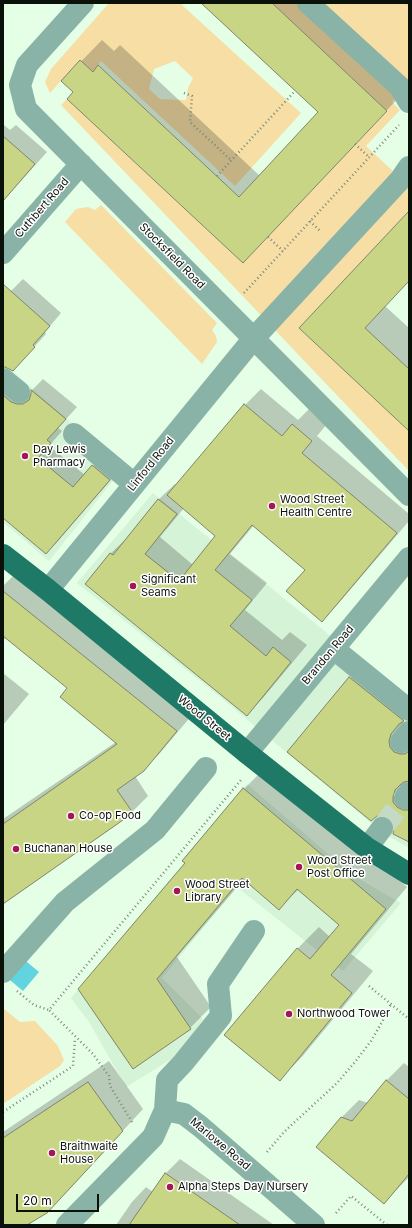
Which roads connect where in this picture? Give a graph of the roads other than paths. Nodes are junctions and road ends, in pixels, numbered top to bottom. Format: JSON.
{"nodes":[{"id":1,"x":83,"y":3,"type":"edge"},
{"id":2,"x":308,"y":3,"type":"edge"},
{"id":3,"x":409,"y":102,"type":"edge"},
{"id":4,"x":81,"y":164,"type":"junction"},
{"id":5,"x":409,"y":167,"type":"edge"},
{"id":6,"x":3,"y":253,"type":"edge"},
{"id":7,"x":254,"y":338,"type":"junction"},
{"id":8,"x":74,"y":434,"type":"dead end"},
{"id":9,"x":134,"y":484,"type":"junction"},
{"id":10,"x":409,"y":495,"type":"edge"},
{"id":11,"x":3,"y":555,"type":"edge"},
{"id":12,"x":409,"y":558,"type":"edge"},
{"id":13,"x":48,"y":590,"type":"junction"},
{"id":14,"x":334,"y":649,"type":"junction"},
{"id":15,"x":409,"y":710,"type":"edge"},
{"id":16,"x":252,"y":757,"type":"junction"},
{"id":17,"x":206,"y":768,"type":"dead end"},
{"id":18,"x":382,"y":828,"type":"tunnel mouth"},
{"id":19,"x":367,"y":848,"type":"junction"},
{"id":20,"x":409,"y":874,"type":"edge"},
{"id":21,"x":254,"y":931,"type":"dead end"},
{"id":22,"x":3,"y":972,"type":"edge"},
{"id":23,"x":165,"y":1110,"type":"junction"},
{"id":24,"x":67,"y":1225,"type":"edge"},
{"id":25,"x":314,"y":1225,"type":"edge"}],
"edges":[{"from":1,"to":4,"type":"street","name":"Stocksfield Road"},
{"from":2,"to":3,"type":"street"},
{"from":4,"to":6,"type":"street","name":"Cuthbert Road"},
{"from":4,"to":7,"type":"street","name":"Stocksfield Road"},
{"from":5,"to":7,"type":"street","name":"Linford Road"},
{"from":7,"to":9,"type":"street","name":"Linford Road"},
{"from":7,"to":10,"type":"street","name":"Stocksfield Road"},
{"from":8,"to":9,"type":"street"},
{"from":9,"to":13,"type":"street","name":"Linford Road"},
{"from":11,"to":13,"type":"main road","name":"Wood Street"},
{"from":12,"to":14,"type":"street","name":"Brandon Road"},
{"from":13,"to":16,"type":"main road","name":"Wood Street"},
{"from":14,"to":15,"type":"street"},
{"from":14,"to":16,"type":"street","name":"Brandon Road"},
{"from":16,"to":19,"type":"main road","name":"Wood Street"},
{"from":17,"to":22,"type":"street"},
{"from":18,"to":19,"type":"street"},
{"from":19,"to":20,"type":"main road","name":"Wood Street"},
{"from":21,"to":23,"type":"street"},
{"from":23,"to":24,"type":"street"},
{"from":23,"to":25,"type":"street","name":"Marlowe Road"}]}
